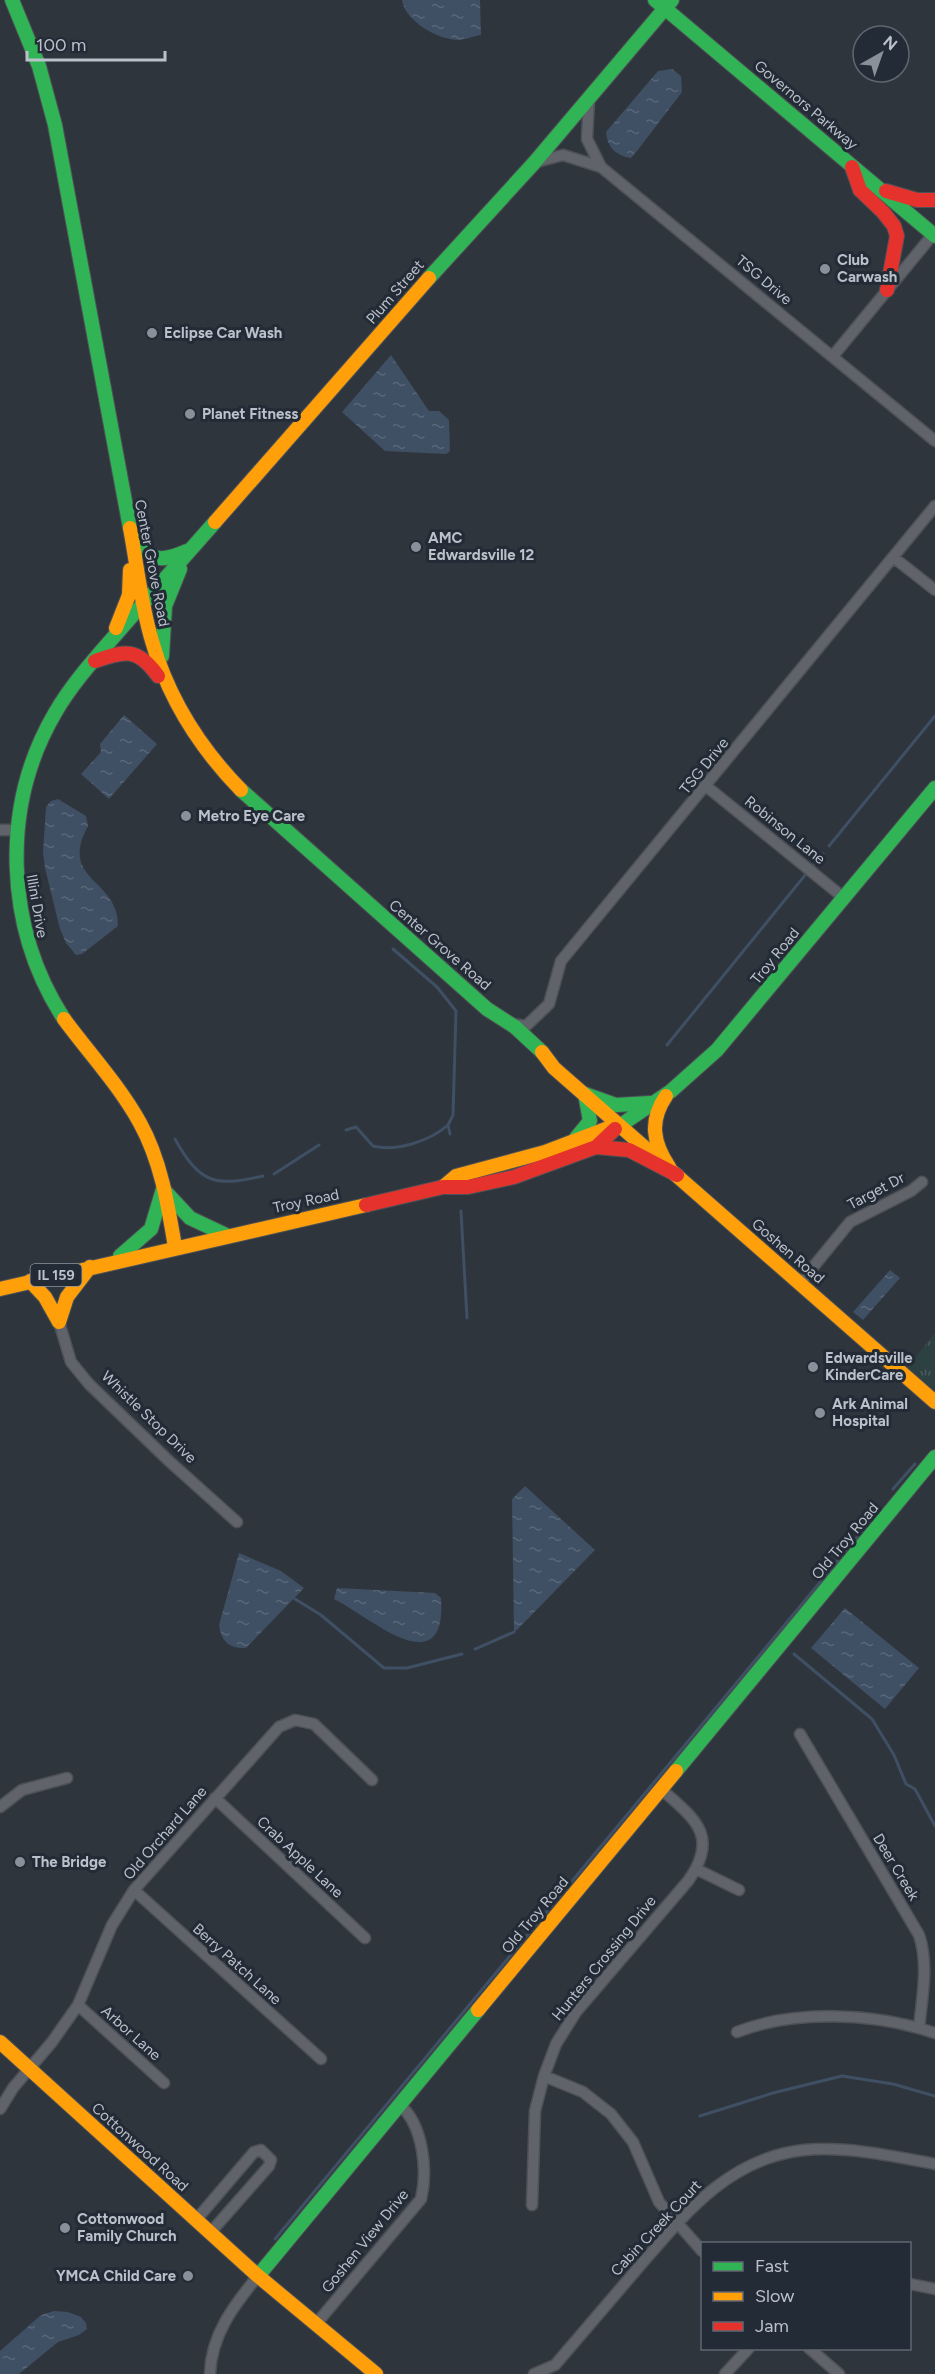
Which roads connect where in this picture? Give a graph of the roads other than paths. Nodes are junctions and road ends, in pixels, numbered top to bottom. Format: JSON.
{"nodes":[{"id":1,"x":12,"y":0,"type":"edge"},
{"id":2,"x":664,"y":3,"type":"edge"},
{"id":3,"x":589,"y":99,"type":"junction"},
{"id":4,"x":534,"y":163,"type":"junction"},
{"id":5,"x":852,"y":166,"type":"junction"},
{"id":6,"x":601,"y":167,"type":"junction"},
{"id":7,"x":878,"y":188,"type":"junction"},
{"id":8,"x":935,"y":200,"type":"edge"},
{"id":9,"x":934,"y":234,"type":"edge"},
{"id":10,"x":887,"y":290,"type":"junction"},
{"id":11,"x":833,"y":356,"type":"junction"},
{"id":12,"x":935,"y":441,"type":"edge"},
{"id":13,"x":935,"y":506,"type":"edge"},
{"id":14,"x":129,"y":535,"type":"junction"},
{"id":15,"x":188,"y":553,"type":"junction"},
{"id":16,"x":893,"y":557,"type":"junction"},
{"id":17,"x":935,"y":590,"type":"edge"},
{"id":18,"x":142,"y":605,"type":"junction"},
{"id":19,"x":92,"y":662,"type":"junction"},
{"id":20,"x":167,"y":686,"type":"junction"},
{"id":21,"x":706,"y":786,"type":"junction"},
{"id":22,"x":935,"y":788,"type":"edge"},
{"id":23,"x":0,"y":830,"type":"edge"},
{"id":24,"x":15,"y":830,"type":"junction"},
{"id":25,"x":844,"y":898,"type":"junction"},
{"id":26,"x":487,"y":1009,"type":"junction"},
{"id":27,"x":501,"y":1016,"type":"junction"},
{"id":28,"x":554,"y":1068,"type":"junction"},
{"id":29,"x":669,"y":1093,"type":"junction"},
{"id":30,"x":585,"y":1094,"type":"junction"},
{"id":31,"x":657,"y":1101,"type":"junction"},
{"id":32,"x":620,"y":1124,"type":"junction"},
{"id":33,"x":572,"y":1141,"type":"junction"},
{"id":34,"x":596,"y":1147,"type":"junction"},
{"id":35,"x":674,"y":1173,"type":"junction"},
{"id":36,"x":922,"y":1182,"type":"dead end"},
{"id":37,"x":443,"y":1187,"type":"junction"},
{"id":38,"x":163,"y":1189,"type":"junction"},
{"id":39,"x":228,"y":1235,"type":"junction"},
{"id":40,"x":175,"y":1247,"type":"junction"},
{"id":41,"x":112,"y":1262,"type":"junction"},
{"id":42,"x":90,"y":1267,"type":"junction"},
{"id":43,"x":30,"y":1281,"type":"junction"},
{"id":44,"x":800,"y":1283,"type":"junction"},
{"id":45,"x":0,"y":1289,"type":"edge"},
{"id":46,"x":59,"y":1322,"type":"junction"},
{"id":47,"x":935,"y":1402,"type":"edge"},
{"id":48,"x":935,"y":1457,"type":"edge"},
{"id":49,"x":237,"y":1522,"type":"dead end"},
{"id":50,"x":800,"y":1734,"type":"dead end"},
{"id":51,"x":67,"y":1778,"type":"dead end"},
{"id":52,"x":372,"y":1780,"type":"dead end"},
{"id":53,"x":660,"y":1789,"type":"junction"},
{"id":54,"x":215,"y":1798,"type":"junction"},
{"id":55,"x":0,"y":1807,"type":"edge"},
{"id":56,"x":696,"y":1869,"type":"junction"},
{"id":57,"x":134,"y":1890,"type":"junction"},
{"id":58,"x":739,"y":1890,"type":"dead end"},
{"id":59,"x":365,"y":1938,"type":"dead end"},
{"id":60,"x":78,"y":2005,"type":"junction"},
{"id":61,"x":919,"y":2028,"type":"junction"},
{"id":62,"x":737,"y":2032,"type":"dead end"},
{"id":63,"x":935,"y":2033,"type":"edge"},
{"id":64,"x":0,"y":2042,"type":"edge"},
{"id":65,"x":321,"y":2060,"type":"dead end"},
{"id":66,"x":28,"y":2068,"type":"junction"},
{"id":67,"x":544,"y":2076,"type":"junction"},
{"id":68,"x":164,"y":2083,"type":"dead end"},
{"id":69,"x":400,"y":2105,"type":"junction"},
{"id":70,"x":0,"y":2109,"type":"edge"},
{"id":71,"x":935,"y":2164,"type":"edge"},
{"id":72,"x":532,"y":2205,"type":"dead end"},
{"id":73,"x":196,"y":2220,"type":"junction"},
{"id":74,"x":677,"y":2223,"type":"junction"},
{"id":75,"x":210,"y":2233,"type":"junction"},
{"id":76,"x":701,"y":2250,"type":"edge"},
{"id":77,"x":258,"y":2276,"type":"junction"},
{"id":78,"x":911,"y":2284,"type":"edge"},
{"id":79,"x":935,"y":2289,"type":"edge"},
{"id":80,"x":316,"y":2324,"type":"junction"},
{"id":81,"x":748,"y":2350,"type":"edge"},
{"id":82,"x":810,"y":2350,"type":"edge"},
{"id":83,"x":210,"y":2374,"type":"edge"},
{"id":84,"x":376,"y":2374,"type":"edge"},
{"id":85,"x":534,"y":2374,"type":"edge"},
{"id":86,"x":724,"y":2374,"type":"edge"},
{"id":87,"x":839,"y":2374,"type":"edge"}],
"edges":[{"from":1,"to":14,"type":"main road","name":"Center Grove Road"},
{"from":2,"to":3,"type":"main road","name":"Plum Street"},
{"from":2,"to":5,"type":"main road","name":"Governors Parkway"},
{"from":3,"to":4,"type":"main road","name":"Plum Street"},
{"from":3,"to":6,"type":"street","name":"TSG Drive"},
{"from":4,"to":6,"type":"street","name":"TSG Drive"},
{"from":4,"to":15,"type":"main road","name":"Plum Street"},
{"from":5,"to":7,"type":"main road","name":"Governors Parkway"},
{"from":5,"to":10,"type":"main road"},
{"from":6,"to":11,"type":"street","name":"TSG Drive"},
{"from":7,"to":8,"type":"main road"},
{"from":7,"to":9,"type":"main road","name":"Governors Parkway"},
{"from":9,"to":10,"type":"street"},
{"from":10,"to":11,"type":"street"},
{"from":11,"to":12,"type":"street","name":"TSG Drive"},
{"from":13,"to":16,"type":"street","name":"TSG Drive"},
{"from":14,"to":15,"type":"main road"},
{"from":14,"to":18,"type":"main road","name":"Center Grove Road"},
{"from":14,"to":19,"type":"main road"},
{"from":15,"to":18,"type":"main road","name":"Plum Street"},
{"from":15,"to":20,"type":"main road"},
{"from":16,"to":17,"type":"street"},
{"from":16,"to":21,"type":"street","name":"TSG Drive"},
{"from":18,"to":19,"type":"main road","name":"Illini Drive"},
{"from":18,"to":20,"type":"main road","name":"Center Grove Road"},
{"from":19,"to":20,"type":"main road"},
{"from":19,"to":24,"type":"main road","name":"Illini Drive"},
{"from":20,"to":26,"type":"main road","name":"Center Grove Road"},
{"from":21,"to":25,"type":"street","name":"Robinson Lane"},
{"from":21,"to":27,"type":"street","name":"TSG Drive"},
{"from":22,"to":25,"type":"main road","name":"Troy Road"},
{"from":23,"to":24,"type":"street"},
{"from":24,"to":38,"type":"main road","name":"Illini Drive"},
{"from":25,"to":29,"type":"main road","name":"Troy Road"},
{"from":26,"to":27,"type":"main road","name":"Center Grove Road"},
{"from":26,"to":28,"type":"main road","name":"Center Grove Road"},
{"from":27,"to":28,"type":"main road","name":"Center Grove Road"},
{"from":28,"to":30,"type":"main road","name":"Center Grove Road"},
{"from":29,"to":31,"type":"main road","name":"Troy Road"},
{"from":29,"to":35,"type":"main road"},
{"from":30,"to":31,"type":"main road"},
{"from":30,"to":32,"type":"main road","name":"Center Grove Road"},
{"from":30,"to":33,"type":"main road"},
{"from":31,"to":32,"type":"main road","name":"Troy Road"},
{"from":32,"to":33,"type":"main road","name":"Troy Road"},
{"from":32,"to":34,"type":"main road","name":"Troy Road"},
{"from":32,"to":35,"type":"main road","name":"Goshen Road"},
{"from":33,"to":37,"type":"main road","name":"Troy Road"},
{"from":34,"to":35,"type":"main road"},
{"from":34,"to":37,"type":"main road","name":"Troy Road"},
{"from":35,"to":44,"type":"main road","name":"Goshen Road"},
{"from":36,"to":44,"type":"street","name":"Target Dr"},
{"from":37,"to":39,"type":"main road","name":"Troy Road"},
{"from":38,"to":39,"type":"main road"},
{"from":38,"to":40,"type":"main road","name":"Illini Drive"},
{"from":38,"to":41,"type":"main road"},
{"from":39,"to":40,"type":"main road","name":"Troy Road"},
{"from":40,"to":41,"type":"main road","number":"IL 159"},
{"from":41,"to":42,"type":"main road","number":"IL 159"},
{"from":42,"to":43,"type":"main road","number":"IL 159"},
{"from":42,"to":46,"type":"main road"},
{"from":43,"to":45,"type":"main road","number":"IL 159"},
{"from":43,"to":46,"type":"main road","name":"Whistle Stop Drive"},
{"from":44,"to":47,"type":"main road","name":"Goshen Road"},
{"from":46,"to":49,"type":"street","name":"Whistle Stop Drive"},
{"from":48,"to":53,"type":"main road","name":"Old Troy Road"},
{"from":50,"to":61,"type":"street","name":"Deer Creek"},
{"from":51,"to":55,"type":"street"},
{"from":52,"to":54,"type":"street","name":"Old Orchard Lane"},
{"from":53,"to":56,"type":"street","name":"Hunters Crossing Drive"},
{"from":53,"to":69,"type":"main road","name":"Old Troy Road"},
{"from":54,"to":57,"type":"street","name":"Old Orchard Lane"},
{"from":54,"to":59,"type":"street","name":"Crab Apple Lane"},
{"from":56,"to":58,"type":"street"},
{"from":56,"to":67,"type":"street","name":"Hunters Crossing Drive"},
{"from":57,"to":60,"type":"street","name":"Old Orchard Lane"},
{"from":57,"to":65,"type":"street","name":"Berry Patch Lane"},
{"from":60,"to":66,"type":"street","name":"Old Orchard Lane"},
{"from":60,"to":68,"type":"street","name":"Arbor Lane"},
{"from":61,"to":62,"type":"street"},
{"from":61,"to":63,"type":"street"},
{"from":64,"to":66,"type":"main road","name":"Cottonwood Road"},
{"from":66,"to":70,"type":"street","name":"Old Orchard Lane"},
{"from":66,"to":73,"type":"main road","name":"Cottonwood Road"},
{"from":67,"to":72,"type":"street","name":"Hunters Crossing Drive"},
{"from":67,"to":74,"type":"street"},
{"from":69,"to":77,"type":"main road","name":"Old Troy Road"},
{"from":69,"to":80,"type":"street","name":"Goshen View Drive"},
{"from":71,"to":74,"type":"street","name":"Cabin Creek Court"},
{"from":73,"to":75,"type":"main road","name":"Cottonwood Road"},
{"from":73,"to":75,"type":"street"},
{"from":74,"to":76,"type":"street"},
{"from":74,"to":85,"type":"street","name":"Cabin Creek Court"},
{"from":75,"to":77,"type":"main road","name":"Cottonwood Road"},
{"from":77,"to":80,"type":"main road"},
{"from":77,"to":83,"type":"street"},
{"from":78,"to":79,"type":"street"},
{"from":80,"to":84,"type":"main road"},
{"from":81,"to":86,"type":"street"},
{"from":82,"to":87,"type":"street"}]}
